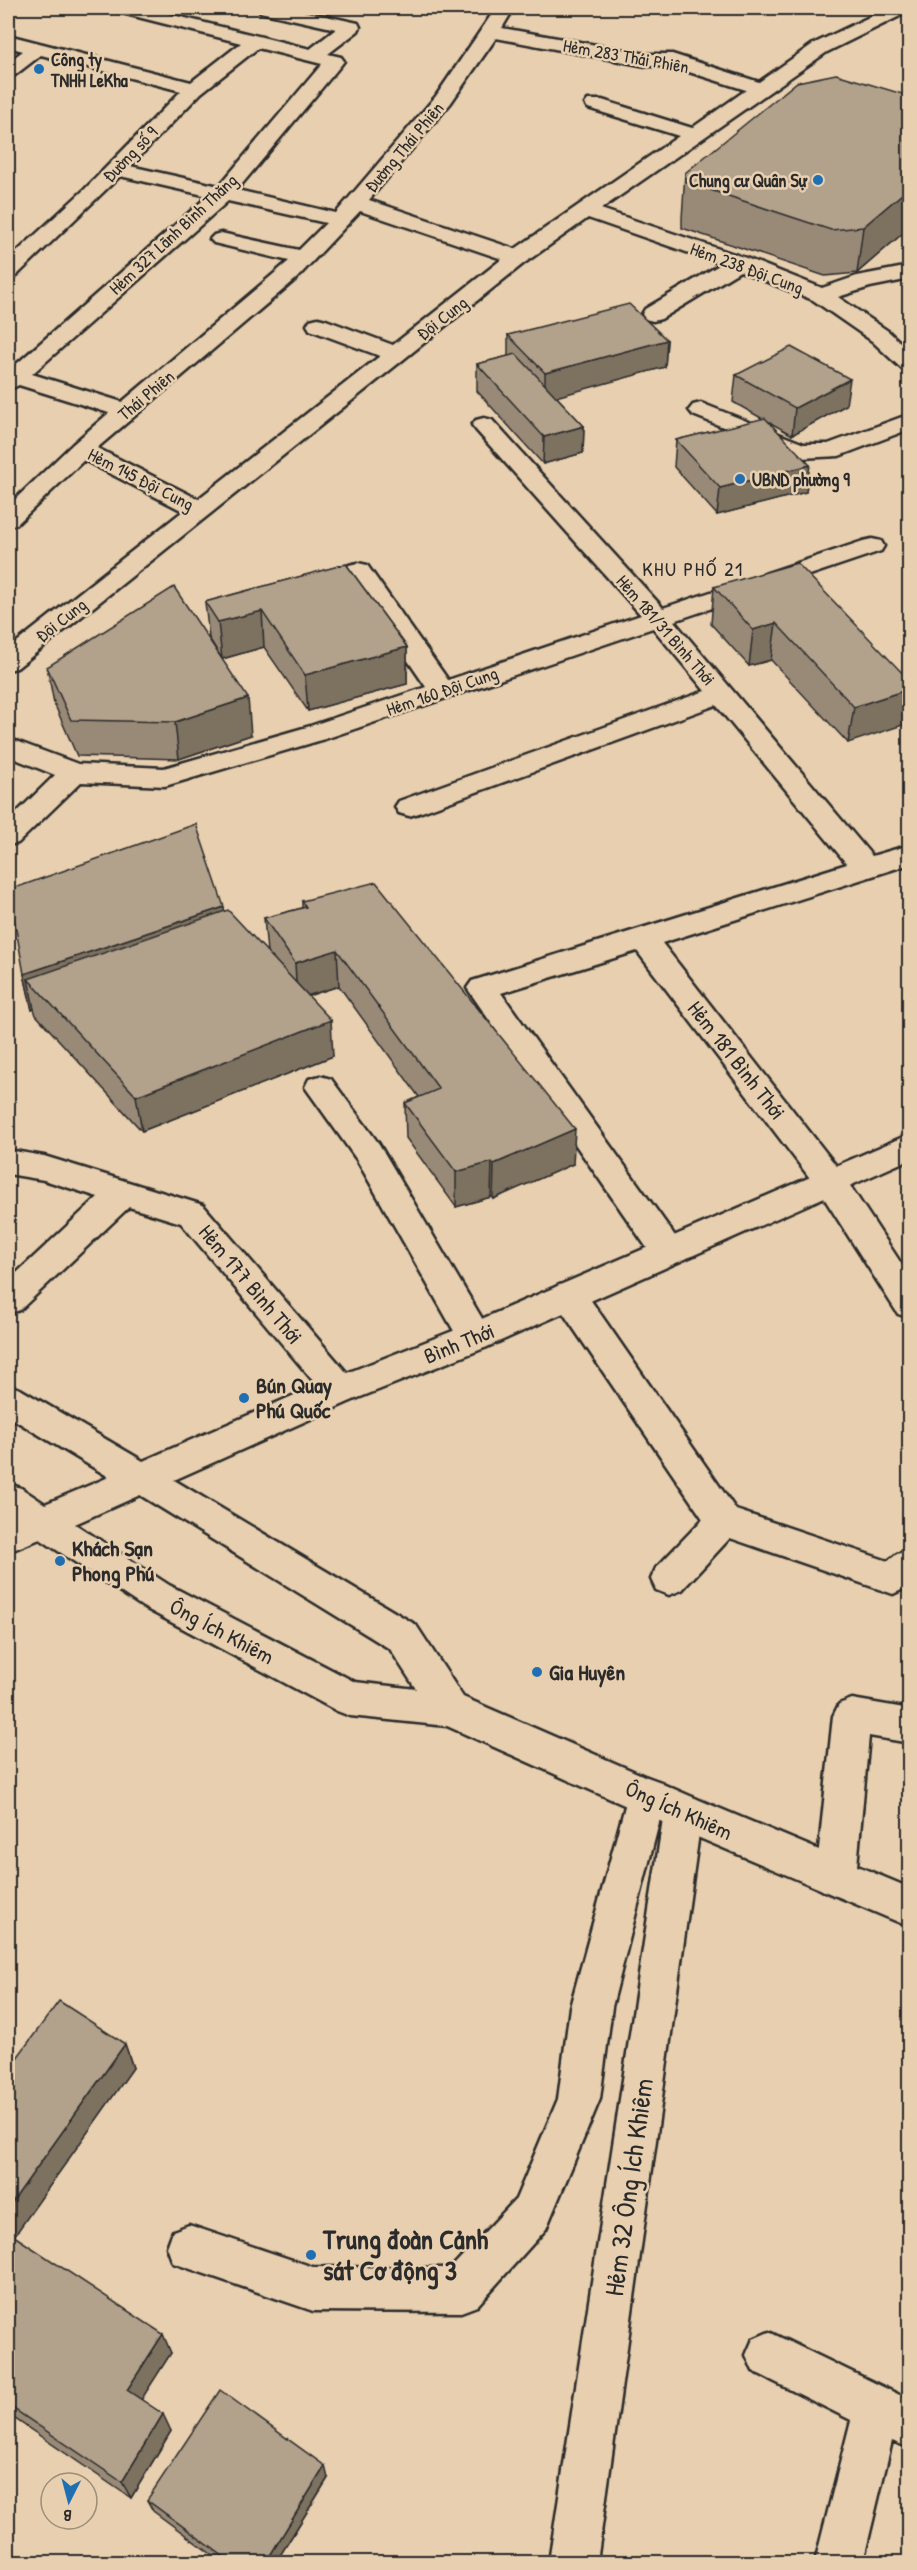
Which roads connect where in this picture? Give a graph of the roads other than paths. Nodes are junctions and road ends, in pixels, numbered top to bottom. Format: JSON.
{"nodes":[{"id":1,"x":124,"y":8,"type":"edge"},
{"id":2,"x":267,"y":8,"type":"edge"},
{"id":3,"x":505,"y":8,"type":"edge"},
{"id":4,"x":901,"y":8,"type":"edge"},
{"id":5,"x":302,"y":11,"type":"edge"},
{"id":6,"x":248,"y":14,"type":"edge"},
{"id":7,"x":489,"y":31,"type":"junction"},
{"id":8,"x":222,"y":32,"type":"junction"},
{"id":9,"x":255,"y":40,"type":"junction"},
{"id":10,"x":8,"y":41,"type":"edge"},
{"id":11,"x":39,"y":48,"type":"junction"},
{"id":12,"x":314,"y":55,"type":"junction"},
{"id":13,"x":8,"y":71,"type":"edge"},
{"id":14,"x":785,"y":73,"type":"junction"},
{"id":15,"x":808,"y":78,"type":"edge"},
{"id":16,"x":194,"y":89,"type":"junction"},
{"id":17,"x":762,"y":89,"type":"junction"},
{"id":18,"x":595,"y":104,"type":"dead end"},
{"id":19,"x":695,"y":135,"type":"junction"},
{"id":20,"x":116,"y":169,"type":"junction"},
{"id":21,"x":224,"y":193,"type":"junction"},
{"id":22,"x":358,"y":202,"type":"junction"},
{"id":23,"x":587,"y":211,"type":"junction"},
{"id":24,"x":341,"y":220,"type":"junction"},
{"id":25,"x":221,"y":239,"type":"dead end"},
{"id":26,"x":518,"y":257,"type":"junction"},
{"id":27,"x":304,"y":258,"type":"junction"},
{"id":28,"x":738,"y":263,"type":"junction"},
{"id":29,"x":8,"y":271,"type":"edge"},
{"id":30,"x":909,"y":272,"type":"edge"},
{"id":31,"x":288,"y":274,"type":"joint"},
{"id":32,"x":821,"y":295,"type":"junction"},
{"id":33,"x":653,"y":314,"type":"dead end"},
{"id":34,"x":317,"y":326,"type":"dead end"},
{"id":35,"x":396,"y":354,"type":"junction"},
{"id":36,"x":909,"y":364,"type":"edge"},
{"id":37,"x":10,"y":378,"type":"edge"},
{"id":38,"x":701,"y":410,"type":"dead end"},
{"id":39,"x":126,"y":411,"type":"junction"},
{"id":40,"x":909,"y":421,"type":"edge"},
{"id":41,"x":484,"y":425,"type":"dead end"},
{"id":42,"x":81,"y":449,"type":"junction"},
{"id":43,"x":200,"y":510,"type":"junction"},
{"id":44,"x":8,"y":519,"type":"edge"},
{"id":45,"x":872,"y":546,"type":"dead end"},
{"id":46,"x":358,"y":570,"type":"dead end"},
{"id":47,"x":658,"y":618,"type":"junction"},
{"id":48,"x":8,"y":662,"type":"edge"},
{"id":49,"x":442,"y":691,"type":"junction"},
{"id":50,"x":722,"y":694,"type":"junction"},
{"id":51,"x":8,"y":746,"type":"edge"},
{"id":52,"x":74,"y":773,"type":"junction"},
{"id":53,"x":409,"y":807,"type":"dead end"},
{"id":54,"x":8,"y":836,"type":"edge"},
{"id":55,"x":909,"y":854,"type":"edge"},
{"id":56,"x":866,"y":868,"type":"junction"},
{"id":57,"x":644,"y":939,"type":"junction"},
{"id":58,"x":320,"y":1087,"type":"dead end"},
{"id":59,"x":909,"y":1146,"type":"edge"},
{"id":60,"x":8,"y":1162,"type":"edge"},
{"id":61,"x":830,"y":1181,"type":"junction"},
{"id":62,"x":123,"y":1193,"type":"junction"},
{"id":63,"x":668,"y":1252,"type":"junction"},
{"id":64,"x":569,"y":1295,"type":"junction"},
{"id":65,"x":8,"y":1300,"type":"edge"},
{"id":66,"x":909,"y":1305,"type":"edge"},
{"id":67,"x":475,"y":1337,"type":"junction"},
{"id":68,"x":341,"y":1390,"type":"junction"},
{"id":69,"x":8,"y":1399,"type":"edge"},
{"id":70,"x":141,"y":1478,"type":"junction"},
{"id":71,"x":8,"y":1499,"type":"edge"},
{"id":72,"x":724,"y":1521,"type":"junction"},
{"id":73,"x":44,"y":1522,"type":"junction"},
{"id":74,"x":8,"y":1537,"type":"edge"},
{"id":75,"x":909,"y":1565,"type":"edge"},
{"id":76,"x":669,"y":1579,"type":"dead end"},
{"id":77,"x":450,"y":1709,"type":"junction"},
{"id":78,"x":909,"y":1726,"type":"edge"},
{"id":79,"x":665,"y":1804,"type":"junction"},
{"id":80,"x":836,"y":1877,"type":"junction"},
{"id":81,"x":909,"y":1908,"type":"edge"},
{"id":82,"x":189,"y":2247,"type":"dead end"},
{"id":83,"x":769,"y":2355,"type":"dead end"},
{"id":84,"x":893,"y":2418,"type":"edge"},
{"id":85,"x":573,"y":2562,"type":"edge"},
{"id":86,"x":839,"y":2562,"type":"edge"}],
"edges":[{"from":1,"to":8,"type":"street"},
{"from":2,"to":5,"type":"street"},
{"from":3,"to":7,"type":"street","name":"Đường Thái Phiên"},
{"from":4,"to":14,"type":"street","name":"Đội Cung"},
{"from":5,"to":12,"type":"street"},
{"from":6,"to":8,"type":"street"},
{"from":7,"to":17,"type":"street","name":"Hẻm 283 Thái Phiên"},
{"from":7,"to":22,"type":"street","name":"Đường Thái Phiên"},
{"from":8,"to":9,"type":"street"},
{"from":9,"to":12,"type":"street"},
{"from":9,"to":16,"type":"street","name":"Đường số 9"},
{"from":10,"to":11,"type":"street"},
{"from":11,"to":13,"type":"street"},
{"from":11,"to":16,"type":"street"},
{"from":12,"to":21,"type":"street","name":"Hẻm 327 Lãnh Binh Thăng"},
{"from":14,"to":15,"type":"street"},
{"from":14,"to":17,"type":"street","name":"Đội Cung"},
{"from":16,"to":20,"type":"street","name":"Đường số 9"},
{"from":17,"to":19,"type":"street","name":"Đội Cung"},
{"from":18,"to":19,"type":"street"},
{"from":19,"to":23,"type":"street","name":"Đội Cung"},
{"from":20,"to":21,"type":"street"},
{"from":20,"to":29,"type":"street","name":"Đường số 9"},
{"from":21,"to":24,"type":"street"},
{"from":21,"to":37,"type":"street","name":"Hẻm 327 Lãnh Binh Thăng"},
{"from":22,"to":24,"type":"street","name":"Đường Thái Phiên"},
{"from":22,"to":26,"type":"street"},
{"from":23,"to":26,"type":"street","name":"Đội Cung"},
{"from":23,"to":28,"type":"street","name":"Hẻm 238 Đội Cung"},
{"from":24,"to":27,"type":"street","name":"Đường Thái Phiên"},
{"from":25,"to":27,"type":"street"},
{"from":26,"to":35,"type":"street","name":"Đội Cung"},
{"from":27,"to":31,"type":"street","name":"Đường Thái Phiên"},
{"from":28,"to":32,"type":"street","name":"Hẻm 238 Đội Cung"},
{"from":28,"to":33,"type":"street"},
{"from":30,"to":32,"type":"street","name":"Hẻm 238 Đội Cung"},
{"from":31,"to":39,"type":"street","name":"Thái Phiên"},
{"from":32,"to":36,"type":"street"},
{"from":34,"to":35,"type":"street"},
{"from":35,"to":43,"type":"street","name":"Đội Cung"},
{"from":37,"to":39,"type":"street"},
{"from":38,"to":40,"type":"street"},
{"from":39,"to":42,"type":"street","name":"Thái Phiên"},
{"from":41,"to":47,"type":"street","name":"Hẻm 181/31 Bình Thới"},
{"from":42,"to":43,"type":"street","name":"Hẻm 145 Đội Cung"},
{"from":42,"to":44,"type":"street","name":"Thái Phiên"},
{"from":43,"to":48,"type":"street","name":"Đội Cung"},
{"from":45,"to":47,"type":"street","name":"Hẻm 160 Đội Cung"},
{"from":46,"to":49,"type":"street"},
{"from":47,"to":49,"type":"street","name":"Hẻm 160 Đội Cung"},
{"from":47,"to":50,"type":"street","name":"Hẻm 181/31 Bình Thới"},
{"from":49,"to":52,"type":"street","name":"Hẻm 160 Đội Cung"},
{"from":50,"to":53,"type":"street"},
{"from":50,"to":56,"type":"street","name":"Hẻm 181/31 Bình Thới"},
{"from":51,"to":52,"type":"street","name":"Hẻm 160 Đội Cung"},
{"from":52,"to":54,"type":"street"},
{"from":55,"to":56,"type":"street"},
{"from":56,"to":57,"type":"street"},
{"from":57,"to":61,"type":"street","name":"Hẻm 181 Bình Thới"},
{"from":57,"to":63,"type":"street"},
{"from":58,"to":67,"type":"street"},
{"from":59,"to":61,"type":"street","name":"Bình Thới"},
{"from":60,"to":62,"type":"street","name":"Hẻm 177 Bình Thới"},
{"from":61,"to":63,"type":"street","name":"Bình Thới"},
{"from":61,"to":66,"type":"street","name":"Hẻm 181 Bình Thới"},
{"from":62,"to":65,"type":"street"},
{"from":62,"to":68,"type":"street","name":"Hẻm 177 Bình Thới"},
{"from":63,"to":64,"type":"street","name":"Bình Thới"},
{"from":64,"to":67,"type":"street","name":"Bình Thới"},
{"from":64,"to":72,"type":"street"},
{"from":67,"to":68,"type":"street","name":"Bình Thới"},
{"from":68,"to":70,"type":"street","name":"Bình Thới"},
{"from":69,"to":70,"type":"street"},
{"from":70,"to":73,"type":"street","name":"Bình Thới"},
{"from":70,"to":77,"type":"street"},
{"from":71,"to":73,"type":"street","name":"Ông Ích Khiêm"},
{"from":72,"to":75,"type":"street"},
{"from":72,"to":76,"type":"street"},
{"from":73,"to":74,"type":"street","name":"Bình Thới"},
{"from":73,"to":77,"type":"street","name":"Ông Ích Khiêm"},
{"from":77,"to":79,"type":"street","name":"Ông Ích Khiêm"},
{"from":78,"to":80,"type":"street"},
{"from":79,"to":80,"type":"street","name":"Ông Ích Khiêm"},
{"from":79,"to":82,"type":"street"},
{"from":79,"to":85,"type":"street","name":"Hẻm 32 Ông Ích Khiêm"},
{"from":80,"to":81,"type":"street","name":"Ông Ích Khiêm"},
{"from":83,"to":84,"type":"street"},
{"from":84,"to":86,"type":"street"}]}
